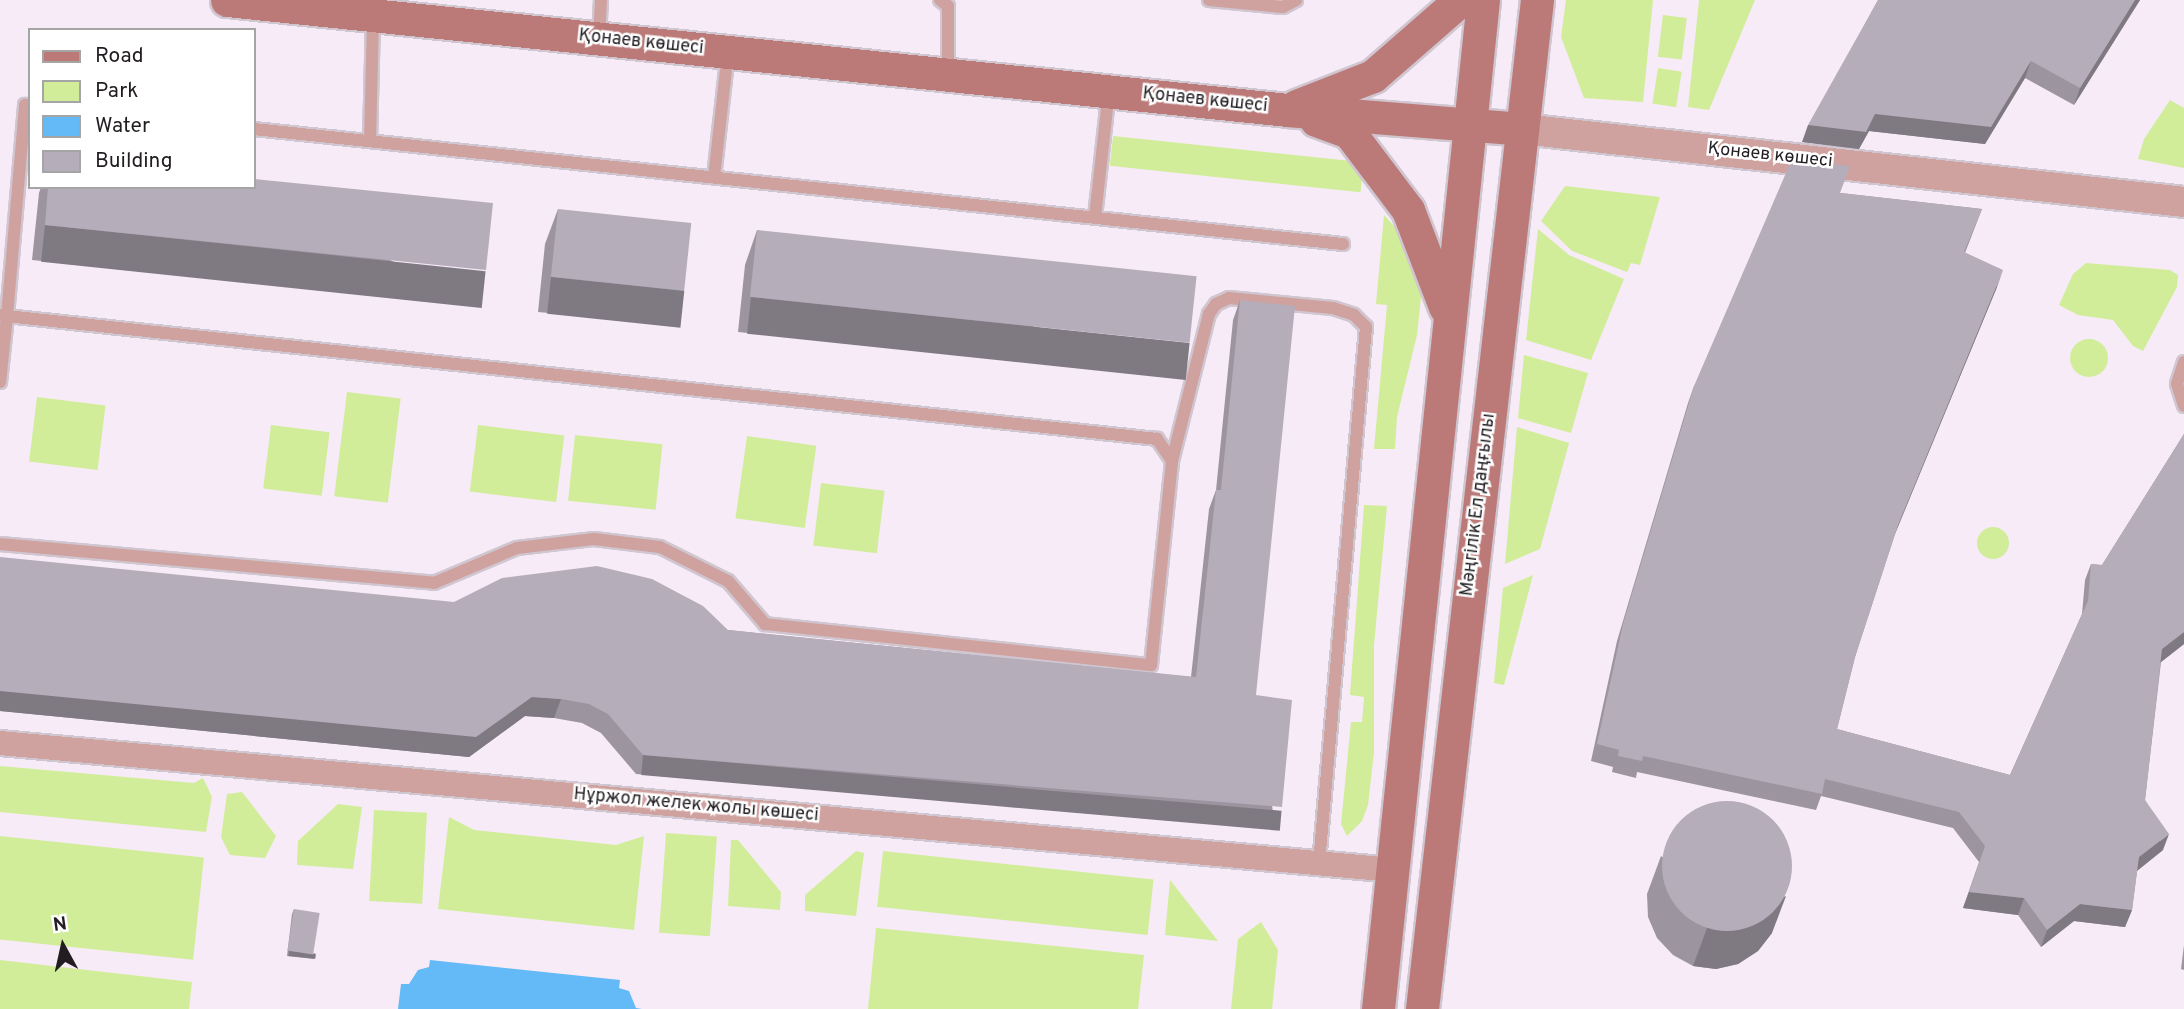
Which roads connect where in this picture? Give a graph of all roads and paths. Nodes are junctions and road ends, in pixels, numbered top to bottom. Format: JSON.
{"nodes":[{"id":1,"x":227,"y":0,"type":"edge"},
{"id":2,"x":601,"y":0,"type":"edge"},
{"id":3,"x":1209,"y":0,"type":"edge"},
{"id":4,"x":1296,"y":0,"type":"edge"},
{"id":5,"x":1460,"y":0,"type":"edge"},
{"id":6,"x":1483,"y":0,"type":"edge"},
{"id":7,"x":1537,"y":0,"type":"edge"},
{"id":8,"x":261,"y":2,"type":"edge"},
{"id":9,"x":948,"y":2,"type":"edge"},
{"id":10,"x":373,"y":8,"type":"edge"},
{"id":11,"x":599,"y":38,"type":"junction"},
{"id":12,"x":728,"y":52,"type":"junction"},
{"id":13,"x":948,"y":75,"type":"junction"},
{"id":14,"x":1109,"y":91,"type":"junction"},
{"id":15,"x":28,"y":106,"type":"edge"},
{"id":16,"x":1287,"y":110,"type":"junction"},
{"id":17,"x":1470,"y":125,"type":"junction"},
{"id":18,"x":256,"y":129,"type":"edge"},
{"id":19,"x":1522,"y":129,"type":"junction"},
{"id":20,"x":370,"y":141,"type":"junction"},
{"id":21,"x":714,"y":177,"type":"junction"},
{"id":22,"x":2184,"y":202,"type":"edge"},
{"id":23,"x":1095,"y":218,"type":"junction"},
{"id":24,"x":1343,"y":244,"type":"dead end"},
{"id":25,"x":4,"y":316,"type":"edge"},
{"id":26,"x":1449,"y":321,"type":"junction"},
{"id":27,"x":2184,"y":362,"type":"edge"},
{"id":28,"x":0,"y":382,"type":"edge"},
{"id":29,"x":2184,"y":406,"type":"edge"},
{"id":30,"x":1172,"y":461,"type":"junction"},
{"id":31,"x":0,"y":544,"type":"edge"},
{"id":32,"x":0,"y":743,"type":"edge"},
{"id":33,"x":1319,"y":863,"type":"junction"},
{"id":34,"x":1392,"y":870,"type":"junction"},
{"id":35,"x":1378,"y":1009,"type":"edge"},
{"id":36,"x":1422,"y":1009,"type":"edge"}],
"edges":[{"from":1,"to":8,"type":"main road","name":"Қонаев көшесі"},
{"from":2,"to":11,"type":"lane"},
{"from":3,"to":4,"type":"lane"},
{"from":5,"to":16,"type":"main road"},
{"from":6,"to":17,"type":"main road"},
{"from":7,"to":19,"type":"main road","name":"Мәңгілік Ел даңғылы"},
{"from":8,"to":10,"type":"main road","name":"Қонаев көшесі"},
{"from":9,"to":13,"type":"lane"},
{"from":10,"to":11,"type":"main road","name":"Қонаев көшесі"},
{"from":10,"to":20,"type":"lane"},
{"from":11,"to":12,"type":"main road","name":"Қонаев көшесі"},
{"from":12,"to":13,"type":"main road","name":"Қонаев көшесі"},
{"from":12,"to":21,"type":"lane"},
{"from":13,"to":14,"type":"main road","name":"Қонаев көшесі"},
{"from":14,"to":16,"type":"main road","name":"Қонаев көшесі"},
{"from":14,"to":23,"type":"lane"},
{"from":15,"to":25,"type":"lane"},
{"from":16,"to":17,"type":"main road","name":"Қонаев көшесі"},
{"from":16,"to":26,"type":"main road"},
{"from":17,"to":19,"type":"main road","name":"Қонаев көшесі"},
{"from":17,"to":26,"type":"main road"},
{"from":18,"to":20,"type":"lane"},
{"from":19,"to":22,"type":"street","name":"Қонаев көшесі"},
{"from":19,"to":36,"type":"main road","name":"Мәңгілік Ел даңғылы"},
{"from":20,"to":21,"type":"lane"},
{"from":21,"to":23,"type":"lane"},
{"from":23,"to":24,"type":"lane"},
{"from":25,"to":28,"type":"lane"},
{"from":25,"to":30,"type":"lane"},
{"from":26,"to":34,"type":"main road"},
{"from":27,"to":29,"type":"lane"},
{"from":30,"to":31,"type":"lane"},
{"from":30,"to":33,"type":"lane"},
{"from":32,"to":33,"type":"street","name":"Нұржол желек жолы көшесі"},
{"from":33,"to":34,"type":"street","name":"Нұржол желек жолы көшесі"},
{"from":34,"to":35,"type":"main road"}]}
